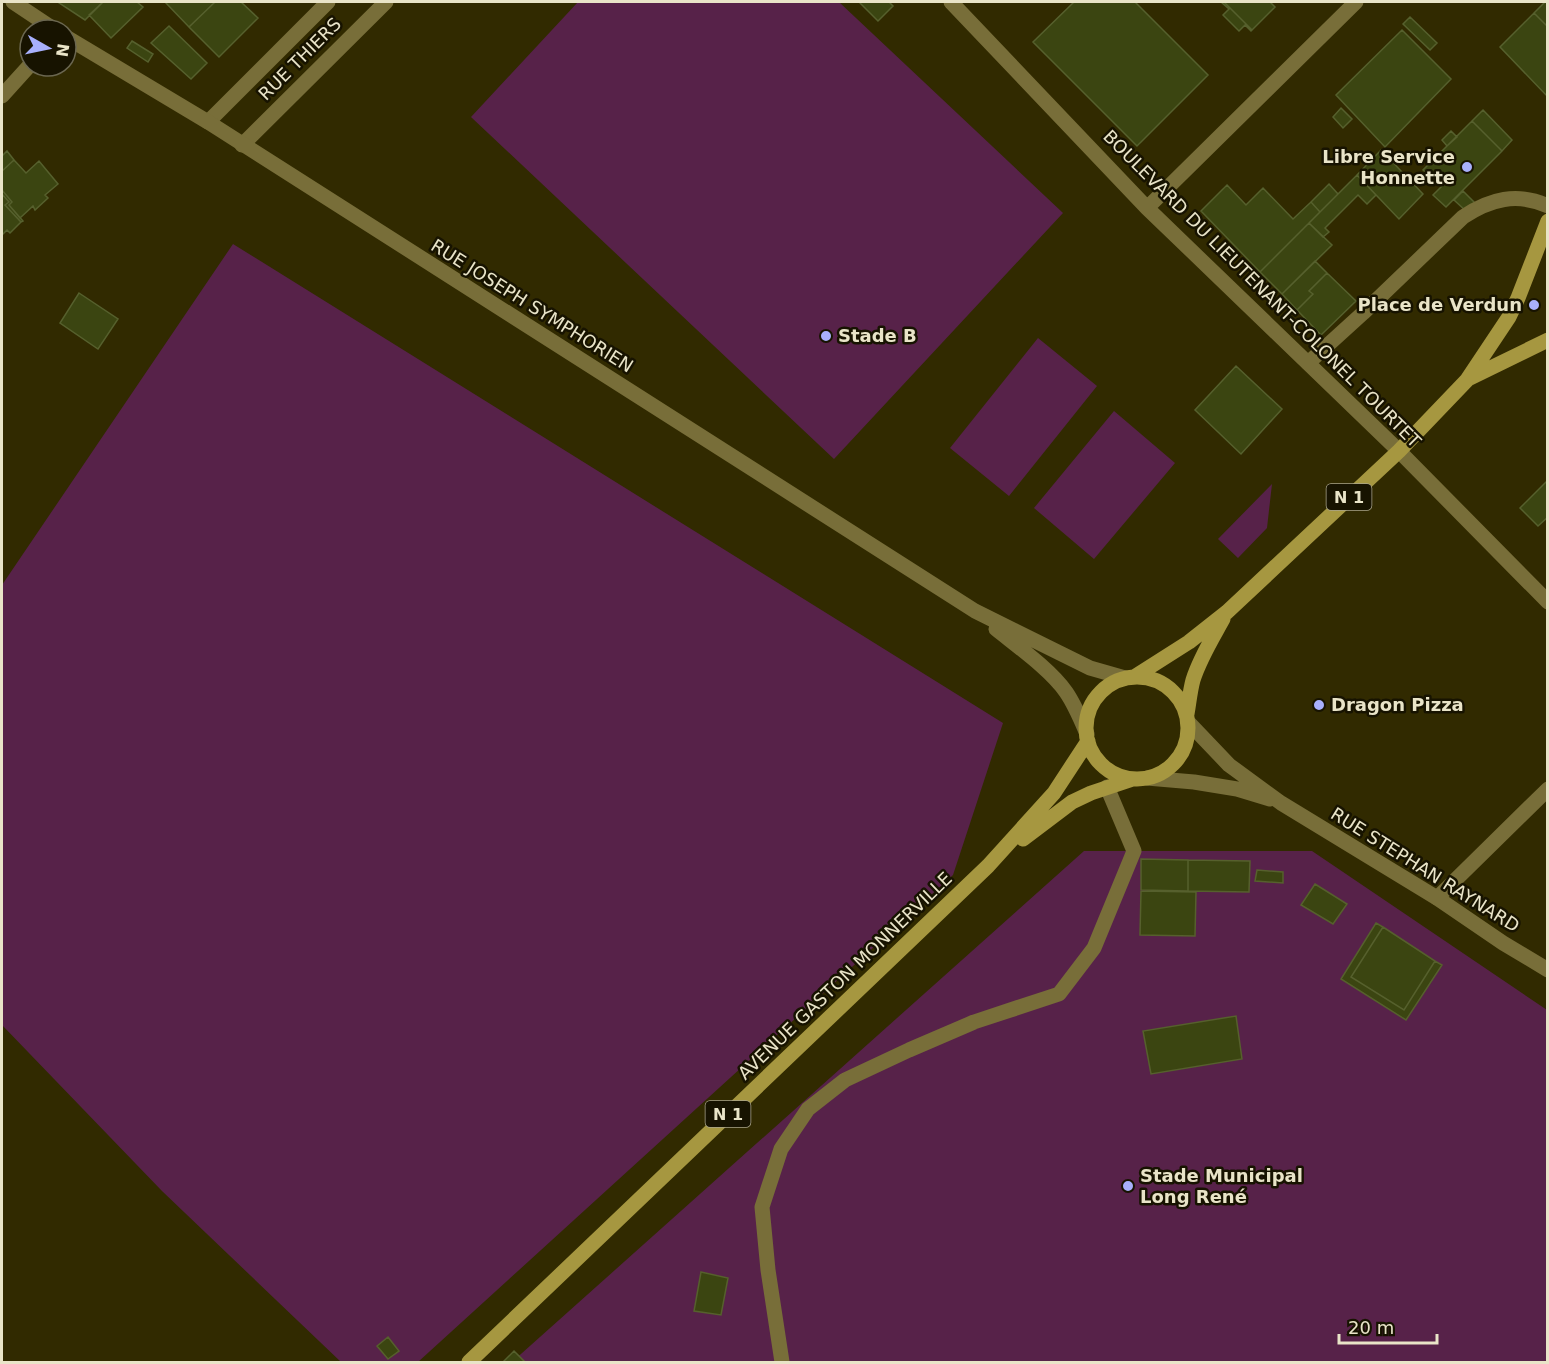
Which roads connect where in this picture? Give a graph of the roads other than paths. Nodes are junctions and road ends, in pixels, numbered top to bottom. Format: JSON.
{"nodes":[{"id":1,"x":13,"y":2,"type":"edge"},
{"id":2,"x":328,"y":2,"type":"edge"},
{"id":3,"x":386,"y":2,"type":"edge"},
{"id":4,"x":951,"y":2,"type":"edge"},
{"id":5,"x":1356,"y":2,"type":"edge"},
{"id":6,"x":37,"y":18,"type":"edge"},
{"id":7,"x":78,"y":44,"type":"edge"},
{"id":8,"x":18,"y":78,"type":"edge"},
{"id":9,"x":2,"y":96,"type":"edge"},
{"id":10,"x":208,"y":122,"type":"junction"},
{"id":11,"x":242,"y":145,"type":"junction"},
{"id":12,"x":1548,"y":206,"type":"edge"},
{"id":13,"x":1147,"y":208,"type":"junction"},
{"id":14,"x":1548,"y":222,"type":"edge"},
{"id":15,"x":1548,"y":339,"type":"edge"},
{"id":16,"x":1308,"y":363,"type":"junction"},
{"id":17,"x":1467,"y":380,"type":"junction"},
{"id":18,"x":1399,"y":451,"type":"junction"},
{"id":19,"x":1548,"y":602,"type":"edge"},
{"id":20,"x":975,"y":611,"type":"junction"},
{"id":21,"x":1227,"y":612,"type":"junction"},
{"id":22,"x":1130,"y":678,"type":"junction"},
{"id":23,"x":1187,"y":718,"type":"junction"},
{"id":24,"x":1087,"y":738,"type":"junction"},
{"id":25,"x":1140,"y":779,"type":"junction"},
{"id":26,"x":1107,"y":787,"type":"junction"},
{"id":27,"x":1548,"y":789,"type":"edge"},
{"id":28,"x":1281,"y":803,"type":"junction"},
{"id":29,"x":988,"y":866,"type":"junction"},
{"id":30,"x":1437,"y":898,"type":"junction"},
{"id":31,"x":1548,"y":970,"type":"edge"},
{"id":32,"x":469,"y":1362,"type":"edge"},
{"id":33,"x":782,"y":1362,"type":"edge"}],
"edges":[{"from":1,"to":6,"type":"street"},
{"from":2,"to":10,"type":"street","name":"RUE THIERS"},
{"from":3,"to":11,"type":"street","name":"RUE THIERS"},
{"from":4,"to":13,"type":"street","name":"BOULEVARD DU LIEUTENANT-COLONEL TOURTET"},
{"from":5,"to":13,"type":"street"},
{"from":7,"to":10,"type":"street","name":"RUE JOSEPH SYMPHORIEN"},
{"from":8,"to":9,"type":"street"},
{"from":10,"to":11,"type":"street","name":"RUE JOSEPH SYMPHORIEN"},
{"from":11,"to":20,"type":"street","name":"RUE JOSEPH SYMPHORIEN"},
{"from":12,"to":16,"type":"street"},
{"from":13,"to":16,"type":"street","name":"BOULEVARD DU LIEUTENANT-COLONEL TOURTET"},
{"from":14,"to":17,"type":"main road","number":"N 1"},
{"from":15,"to":17,"type":"main road","number":"N 1"},
{"from":16,"to":18,"type":"street","name":"BOULEVARD DU LIEUTENANT-COLONEL TOURTET"},
{"from":17,"to":18,"type":"main road","number":"N 1"},
{"from":18,"to":19,"type":"street","name":"BOULEVARD DU LIEUTENANT-COLONEL TOURTET"},
{"from":18,"to":21,"type":"main road","number":"N 1"},
{"from":20,"to":22,"type":"street","name":"RUE JOSEPH SYMPHORIEN"},
{"from":20,"to":24,"type":"street","name":"RUE JOSEPH SYMPHORIEN"},
{"from":21,"to":22,"type":"main road","number":"N 1"},
{"from":21,"to":23,"type":"main road","number":"N 1"},
{"from":22,"to":23,"type":"main road"},
{"from":22,"to":24,"type":"main road","number":"N 1"},
{"from":23,"to":25,"type":"main road","number":"N 1"},
{"from":23,"to":28,"type":"street","name":"RUE STEPHAN RAYNARD"},
{"from":24,"to":25,"type":"main road"},
{"from":24,"to":29,"type":"main road","name":"AVENUE GASTON MONNERVILLE","number":"N 1"},
{"from":25,"to":26,"type":"main road","name":"AVENUE GASTON MONNERVILLE","number":"N 1"},
{"from":25,"to":28,"type":"street","name":"RUE STEPHAN RAYNARD"},
{"from":26,"to":29,"type":"main road","name":"AVENUE GASTON MONNERVILLE","number":"N 1"},
{"from":26,"to":33,"type":"street"},
{"from":27,"to":30,"type":"street"},
{"from":28,"to":30,"type":"street","name":"RUE STEPHAN RAYNARD"},
{"from":29,"to":32,"type":"main road","name":"AVENUE GASTON MONNERVILLE","number":"N 1"},
{"from":30,"to":31,"type":"street","name":"RUE STEPHAN RAYNARD"}]}
